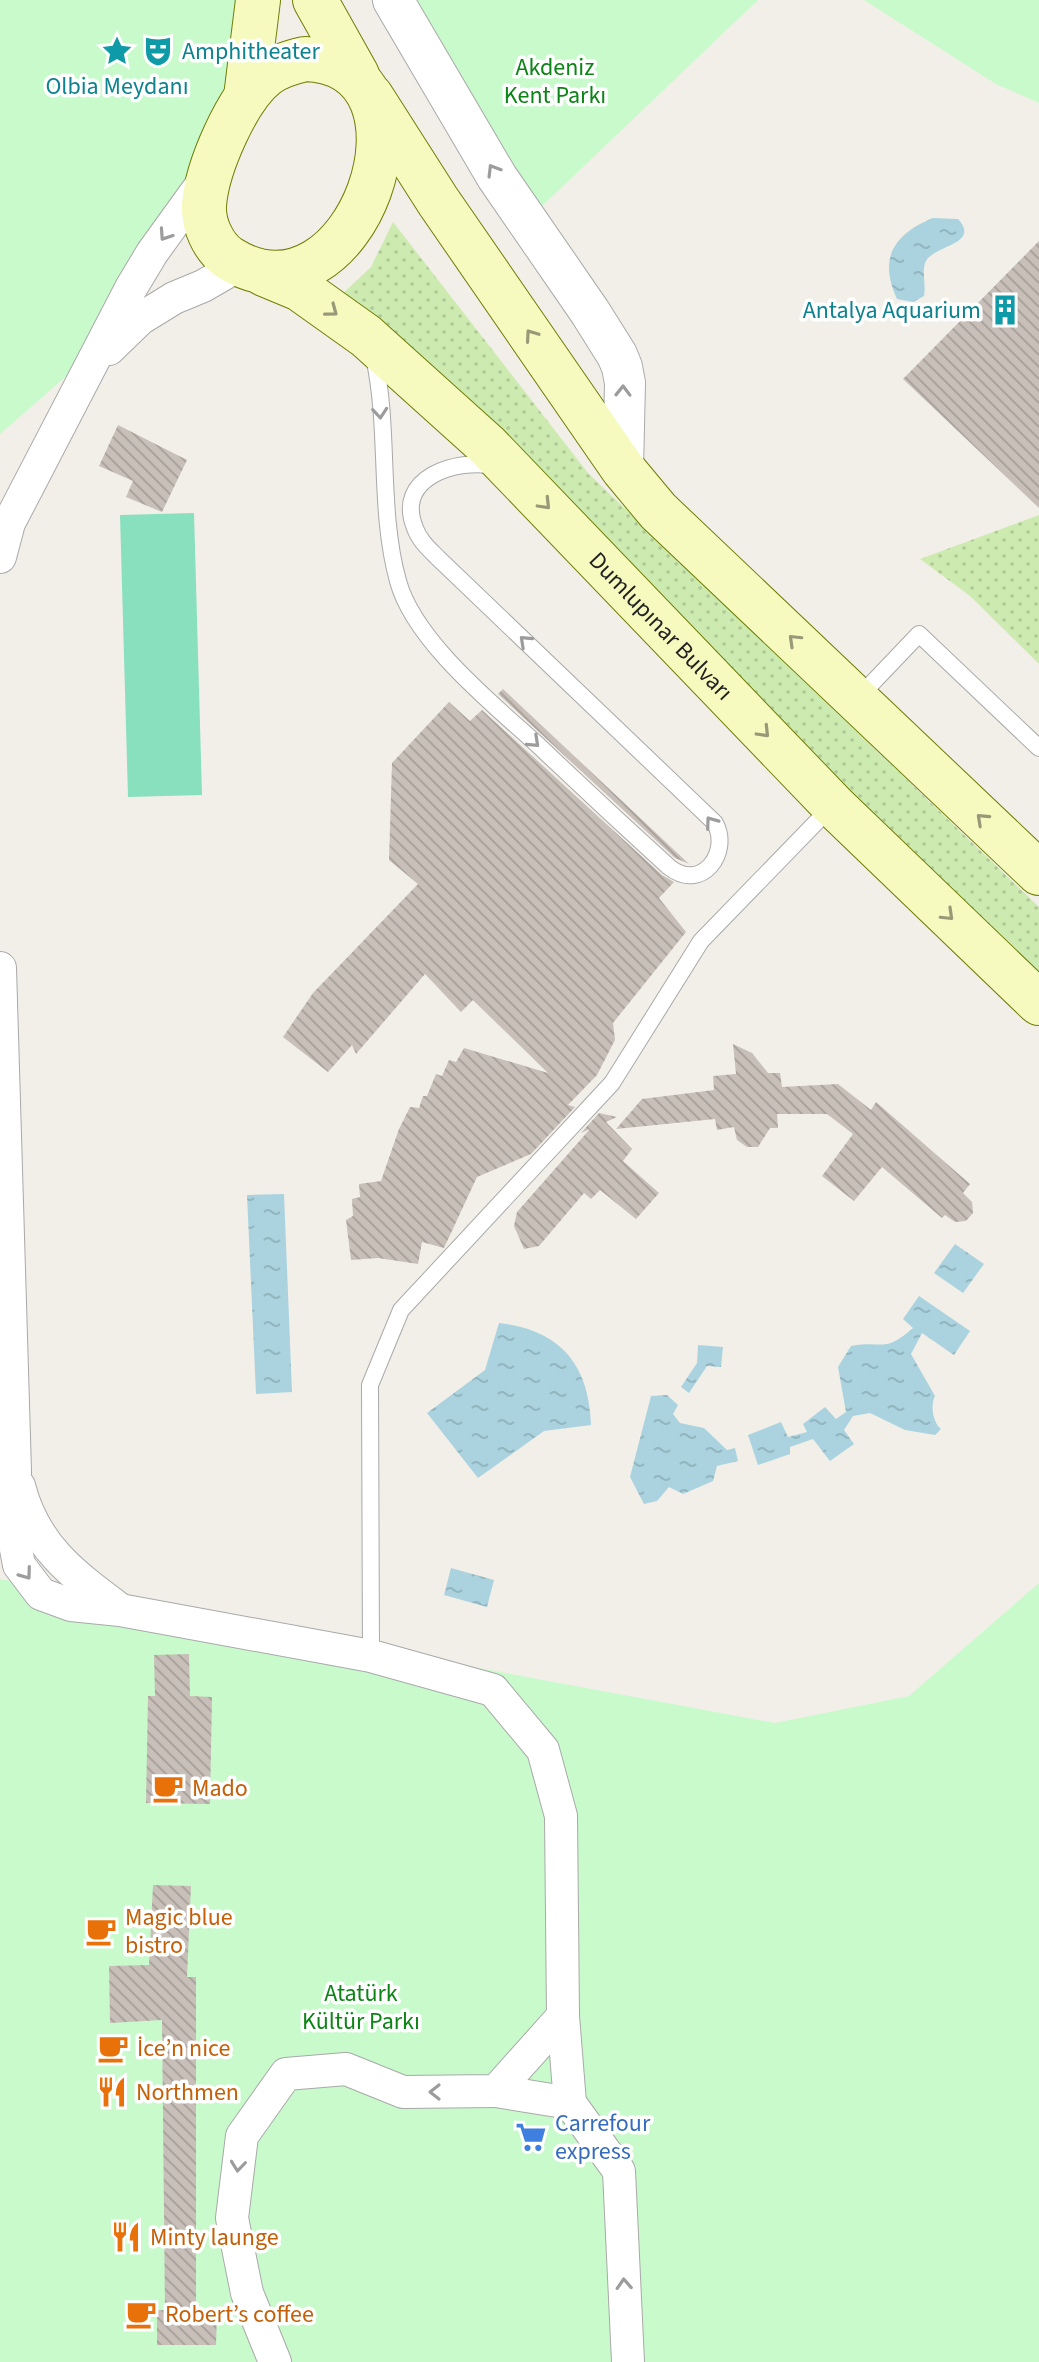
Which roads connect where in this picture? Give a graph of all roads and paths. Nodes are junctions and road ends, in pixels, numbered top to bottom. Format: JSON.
{"nodes":[{"id":1,"x":258,"y":0,"type":"edge"},
{"id":2,"x":315,"y":0,"type":"edge"},
{"id":3,"x":393,"y":0,"type":"edge"},
{"id":4,"x":364,"y":86,"type":"junction"},
{"id":5,"x":246,"y":97,"type":"junction"},
{"id":6,"x":210,"y":172,"type":"junction"},
{"id":7,"x":253,"y":269,"type":"junction"},
{"id":8,"x":366,"y":336,"type":"junction"},
{"id":9,"x":93,"y":366,"type":"junction"},
{"id":10,"x":623,"y":469,"type":"junction"},
{"id":11,"x":515,"y":473,"type":"junction"},
{"id":12,"x":0,"y":557,"type":"edge"},
{"id":13,"x":856,"y":700,"type":"junction"},
{"id":14,"x":1039,"y":748,"type":"edge"},
{"id":15,"x":833,"y":805,"type":"junction"},
{"id":16,"x":1039,"y":873,"type":"edge"},
{"id":17,"x":0,"y":968,"type":"edge"},
{"id":18,"x":1039,"y":1003,"type":"edge"},
{"id":19,"x":371,"y":1656,"type":"junction"},
{"id":20,"x":563,"y":2016,"type":"junction"},
{"id":21,"x":496,"y":2091,"type":"junction"},
{"id":22,"x":570,"y":2103,"type":"junction"},
{"id":23,"x":275,"y":2362,"type":"edge"},
{"id":24,"x":628,"y":2362,"type":"edge"}],
"edges":[{"from":1,"to":5,"type":"main road"},
{"from":2,"to":4,"type":"main road"},
{"from":10,"to":3,"type":"street","one_way":true},
{"from":4,"to":5,"type":"main road"},
{"from":4,"to":7,"type":"main road"},
{"from":10,"to":4,"type":"main road","one_way":true},
{"from":5,"to":6,"type":"main road"},
{"from":6,"to":7,"type":"main road"},
{"from":6,"to":9,"type":"street","one_way":true},
{"from":7,"to":8,"type":"main road","name":"Dumlupınar Bulvarı","one_way":true},
{"from":7,"to":9,"type":"street"},
{"from":8,"to":11,"type":"main road","name":"Dumlupınar Bulvarı"},
{"from":8,"to":11,"type":"lane","one_way":true},
{"from":9,"to":12,"type":"street"},
{"from":13,"to":10,"type":"main road","one_way":true},
{"from":11,"to":15,"type":"main road","name":"Dumlupınar Bulvarı","one_way":true},
{"from":13,"to":14,"type":"lane"},
{"from":16,"to":13,"type":"main road","one_way":true},
{"from":15,"to":18,"type":"main road","name":"Dumlupınar Bulvarı","one_way":true},
{"from":15,"to":19,"type":"lane"},
{"from":17,"to":19,"type":"street"},
{"from":19,"to":20,"type":"street"},
{"from":20,"to":21,"type":"street"},
{"from":20,"to":22,"type":"street"},
{"from":21,"to":22,"type":"street"},
{"from":21,"to":23,"type":"street","one_way":true},
{"from":24,"to":22,"type":"street","one_way":true}]}
